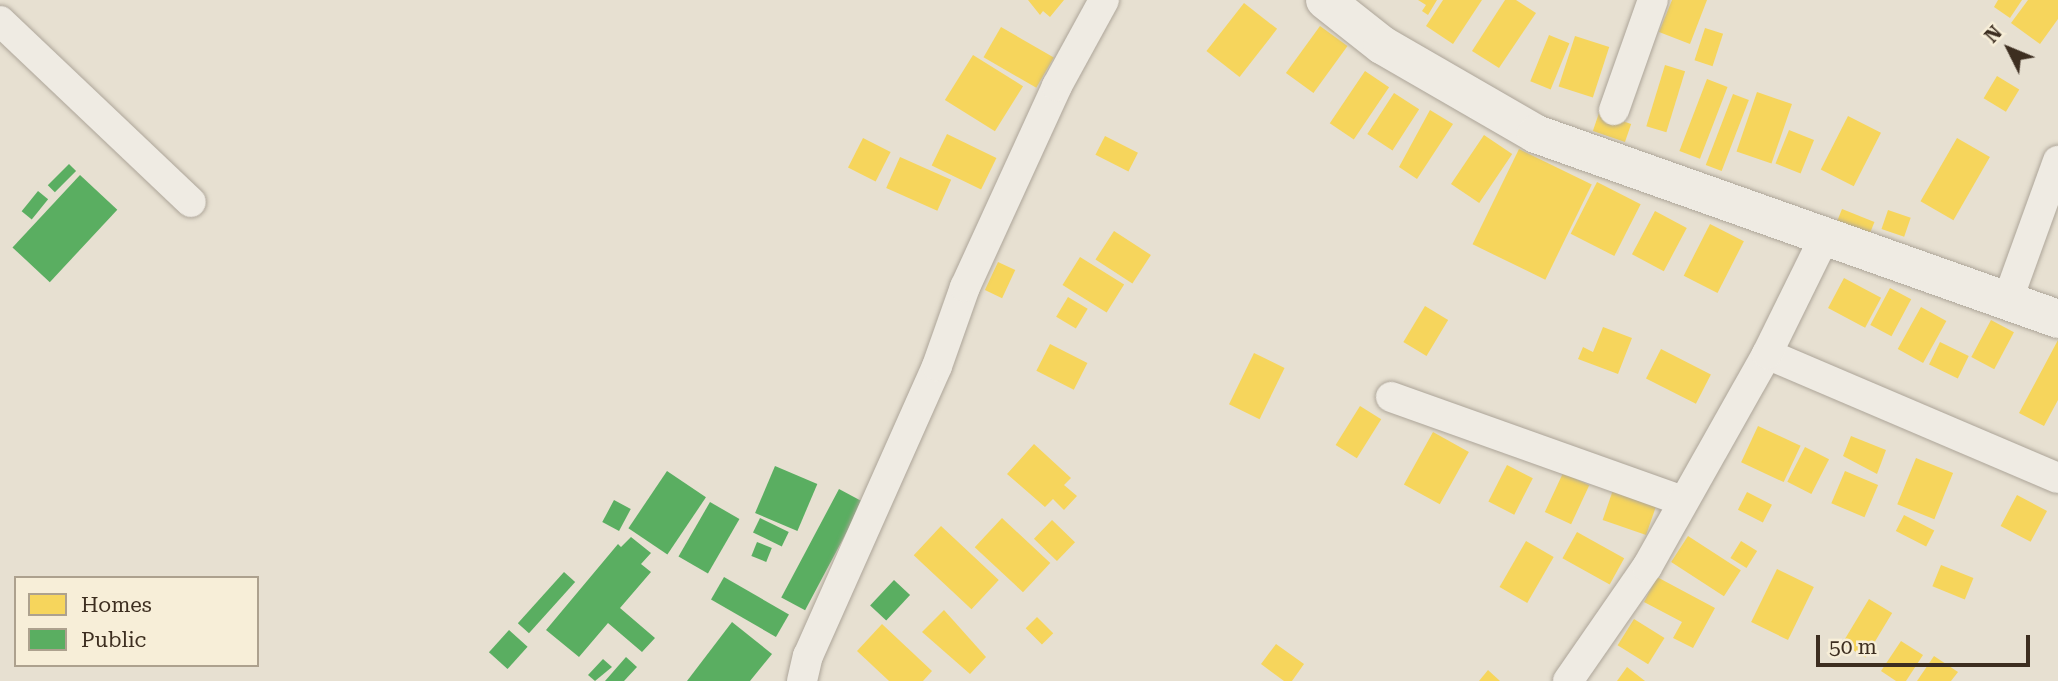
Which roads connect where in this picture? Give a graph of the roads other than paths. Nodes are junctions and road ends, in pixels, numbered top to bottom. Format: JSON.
{"nodes":[{"id":1,"x":1104,"y":0,"type":"edge"},
{"id":2,"x":1325,"y":0,"type":"edge"},
{"id":3,"x":1653,"y":0,"type":"edge"},
{"id":4,"x":0,"y":21,"type":"edge"},
{"id":5,"x":1614,"y":110,"type":"dead end"},
{"id":6,"x":2058,"y":161,"type":"edge"},
{"id":7,"x":191,"y":202,"type":"dead end"},
{"id":8,"x":1825,"y":236,"type":"junction"},
{"id":9,"x":2008,"y":299,"type":"junction"},
{"id":10,"x":2058,"y":319,"type":"edge"},
{"id":11,"x":1767,"y":354,"type":"junction"},
{"id":12,"x":1391,"y":397,"type":"dead end"},
{"id":13,"x":2058,"y":478,"type":"edge"},
{"id":14,"x":1683,"y":501,"type":"junction"},
{"id":15,"x":802,"y":681,"type":"edge"},
{"id":16,"x":1568,"y":681,"type":"edge"}],
"edges":[{"from":1,"to":15,"type":"street"},
{"from":2,"to":8,"type":"street"},
{"from":3,"to":5,"type":"street"},
{"from":4,"to":7,"type":"street"},
{"from":6,"to":9,"type":"street"},
{"from":8,"to":9,"type":"street"},
{"from":8,"to":11,"type":"street"},
{"from":9,"to":10,"type":"street"},
{"from":11,"to":13,"type":"street"},
{"from":11,"to":14,"type":"street"},
{"from":12,"to":14,"type":"street"},
{"from":14,"to":16,"type":"street"}]}
